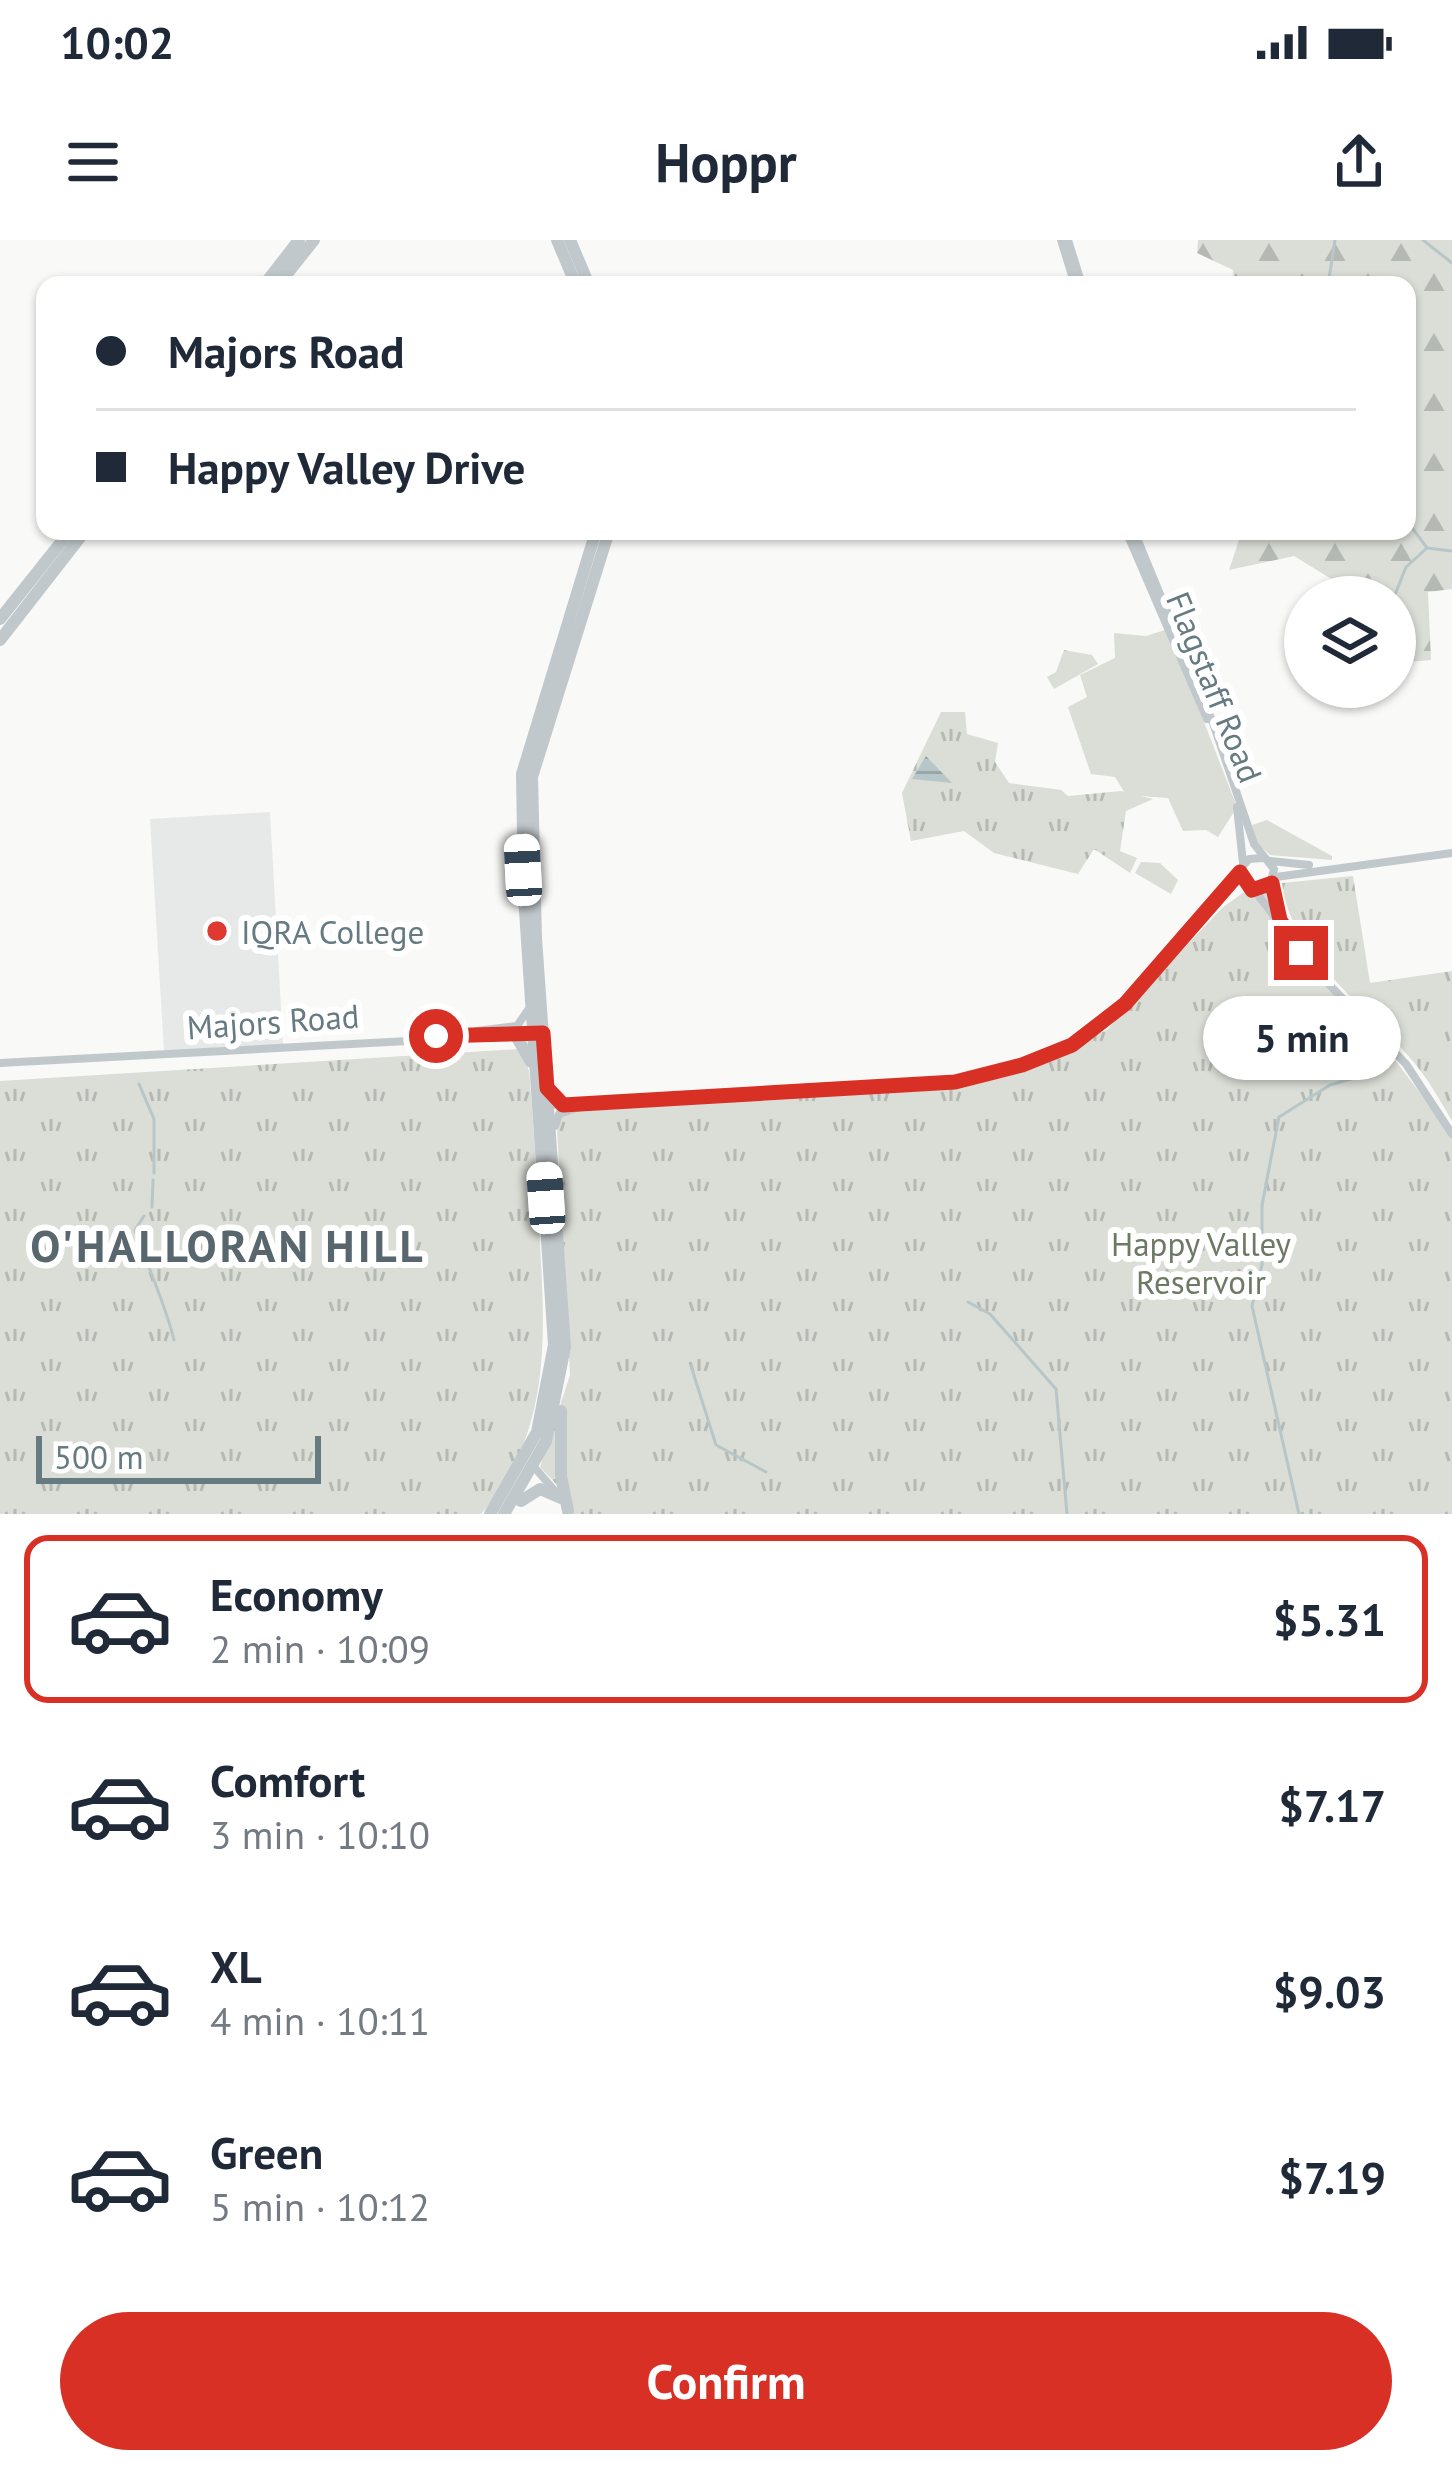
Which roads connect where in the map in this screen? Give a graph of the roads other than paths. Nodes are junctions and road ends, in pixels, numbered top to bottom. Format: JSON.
{"nodes":[{"id":1,"x":299,"y":240,"type":"edge"},
{"id":2,"x":314,"y":240,"type":"edge"},
{"id":3,"x":557,"y":240,"type":"edge"},
{"id":4,"x":570,"y":240,"type":"edge"},
{"id":5,"x":1065,"y":240,"type":"edge"},
{"id":6,"x":271,"y":276,"type":"edge"},
{"id":7,"x":285,"y":276,"type":"edge"},
{"id":8,"x":572,"y":276,"type":"edge"},
{"id":9,"x":585,"y":276,"type":"edge"},
{"id":10,"x":1075,"y":276,"type":"edge"},
{"id":11,"x":63,"y":540,"type":"edge"},
{"id":12,"x":79,"y":540,"type":"edge"},
{"id":13,"x":601,"y":540,"type":"edge"},
{"id":14,"x":601,"y":540,"type":"edge"},
{"id":15,"x":1134,"y":540,"type":"edge"},
{"id":16,"x":1134,"y":540,"type":"edge"},
{"id":17,"x":0,"y":619,"type":"edge"},
{"id":18,"x":0,"y":640,"type":"edge"},
{"id":19,"x":531,"y":797,"type":"junction"},
{"id":20,"x":521,"y":844,"type":"junction"},
{"id":21,"x":1452,"y":853,"type":"edge"},
{"id":22,"x":1265,"y":859,"type":"junction"},
{"id":23,"x":1346,"y":866,"type":"junction"},
{"id":24,"x":1242,"y":868,"type":"junction"},
{"id":25,"x":1274,"y":880,"type":"junction"},
{"id":26,"x":1252,"y":890,"type":"junction"},
{"id":27,"x":1218,"y":898,"type":"junction"},
{"id":28,"x":1280,"y":920,"type":"junction"},
{"id":29,"x":530,"y":976,"type":"junction"},
{"id":30,"x":515,"y":1034,"type":"junction"},
{"id":31,"x":539,"y":1034,"type":"junction"},
{"id":32,"x":457,"y":1035,"type":"junction"},
{"id":33,"x":2,"y":1063,"type":"edge"},
{"id":34,"x":547,"y":1099,"type":"junction"},
{"id":35,"x":590,"y":1103,"type":"junction"},
{"id":36,"x":1452,"y":1134,"type":"edge"},
{"id":37,"x":552,"y":1145,"type":"junction"},
{"id":38,"x":562,"y":1379,"type":"junction"},
{"id":39,"x":531,"y":1462,"type":"junction"},
{"id":40,"x":566,"y":1508,"type":"edge"},
{"id":41,"x":490,"y":1514,"type":"edge"},
{"id":42,"x":504,"y":1514,"type":"edge"}],
"edges":[{"from":1,"to":6,"type":"highway"},
{"from":2,"to":7,"type":"highway"},
{"from":3,"to":8,"type":"highway"},
{"from":4,"to":9,"type":"highway"},
{"from":5,"to":10,"type":"main road"},
{"from":11,"to":17,"type":"highway"},
{"from":12,"to":18,"type":"highway"},
{"from":13,"to":19,"type":"highway"},
{"from":14,"to":20,"type":"highway"},
{"from":15,"to":22,"type":"main road","name":"Flagstaff Road"},
{"from":16,"to":24,"type":"main road","name":"Flagstaff Road"},
{"from":19,"to":20,"type":"highway"},
{"from":19,"to":31,"type":"highway"},
{"from":20,"to":29,"type":"highway"},
{"from":21,"to":23,"type":"main road"},
{"from":22,"to":23,"type":"main road"},
{"from":22,"to":24,"type":"main road"},
{"from":22,"to":25,"type":"main road","name":"Flagstaff Road"},
{"from":23,"to":25,"type":"main road"},
{"from":24,"to":26,"type":"main road"},
{"from":24,"to":27,"type":"main road"},
{"from":25,"to":26,"type":"main road"},
{"from":25,"to":28,"type":"main road","name":"Flagstaff Road"},
{"from":26,"to":27,"type":"main road"},
{"from":26,"to":28,"type":"main road"},
{"from":27,"to":35,"type":"main road"},
{"from":28,"to":36,"type":"main road"},
{"from":29,"to":31,"type":"highway"},
{"from":29,"to":32,"type":"main road"},
{"from":30,"to":31,"type":"main road","name":"Majors Road"},
{"from":30,"to":32,"type":"main road","name":"Majors Road"},
{"from":30,"to":34,"type":"highway"},
{"from":31,"to":34,"type":"highway"},
{"from":32,"to":33,"type":"main road","name":"Majors Road"},
{"from":34,"to":35,"type":"main road"},
{"from":34,"to":37,"type":"highway"},
{"from":34,"to":39,"type":"highway"},
{"from":35,"to":37,"type":"main road"},
{"from":37,"to":38,"type":"highway"},
{"from":38,"to":39,"type":"highway"},
{"from":38,"to":40,"type":"highway"},
{"from":39,"to":40,"type":"main road"},
{"from":39,"to":41,"type":"highway"},
{"from":39,"to":42,"type":"highway"},
{"from":40,"to":42,"type":"highway"}]}
